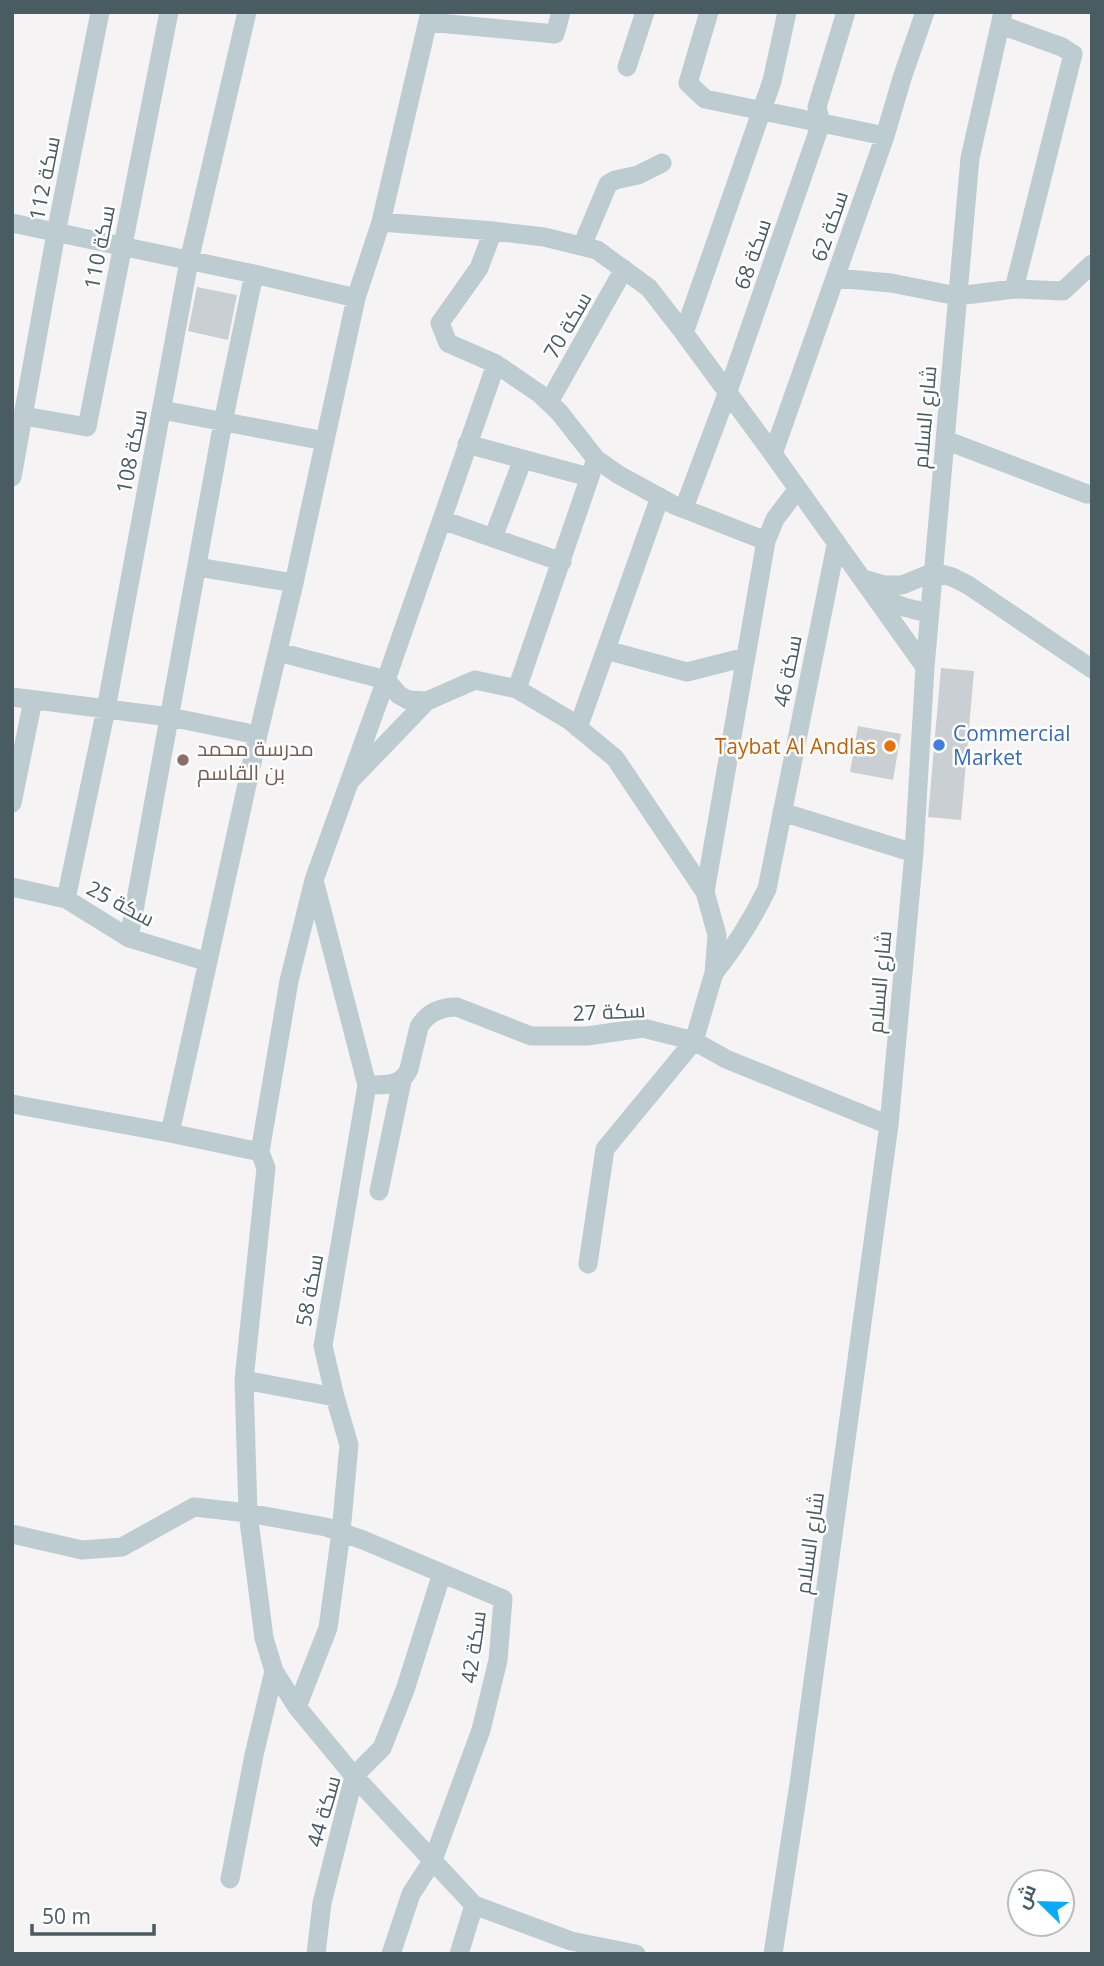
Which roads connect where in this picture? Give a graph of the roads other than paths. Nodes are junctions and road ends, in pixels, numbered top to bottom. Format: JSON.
{"nodes":[{"id":1,"x":100,"y":12,"type":"edge"},
{"id":2,"x":169,"y":12,"type":"edge"},
{"id":3,"x":247,"y":12,"type":"edge"},
{"id":4,"x":561,"y":12,"type":"edge"},
{"id":5,"x":645,"y":12,"type":"edge"},
{"id":6,"x":709,"y":12,"type":"edge"},
{"id":7,"x":787,"y":12,"type":"edge"},
{"id":8,"x":846,"y":12,"type":"edge"},
{"id":9,"x":925,"y":12,"type":"edge"},
{"id":10,"x":429,"y":17,"type":"edge"},
{"id":11,"x":1002,"y":19,"type":"edge"},
{"id":12,"x":499,"y":20,"type":"edge"},
{"id":13,"x":627,"y":67,"type":"dead end"},
{"id":14,"x":762,"y":111,"type":"junction"},
{"id":15,"x":821,"y":123,"type":"junction"},
{"id":16,"x":885,"y":136,"type":"junction"},
{"id":17,"x":662,"y":163,"type":"dead end"},
{"id":18,"x":381,"y":222,"type":"junction"},
{"id":19,"x":12,"y":223,"type":"edge"},
{"id":20,"x":493,"y":231,"type":"junction"},
{"id":21,"x":56,"y":233,"type":"junction"},
{"id":22,"x":582,"y":246,"type":"junction"},
{"id":23,"x":122,"y":247,"type":"junction"},
{"id":24,"x":190,"y":261,"type":"junction"},
{"id":25,"x":1092,"y":264,"type":"edge"},
{"id":26,"x":624,"y":269,"type":"junction"},
{"id":27,"x":254,"y":274,"type":"junction"},
{"id":28,"x":836,"y":278,"type":"junction"},
{"id":29,"x":1014,"y":289,"type":"junction"},
{"id":30,"x":957,"y":296,"type":"junction"},
{"id":31,"x":356,"y":298,"type":"junction"},
{"id":32,"x":684,"y":333,"type":"junction"},
{"id":33,"x":496,"y":364,"type":"junction"},
{"id":34,"x":727,"y":394,"type":"junction"},
{"id":35,"x":549,"y":402,"type":"junction"},
{"id":36,"x":162,"y":410,"type":"junction"},
{"id":37,"x":24,"y":416,"type":"junction"},
{"id":38,"x":223,"y":422,"type":"junction"},
{"id":39,"x":945,"y":440,"type":"junction"},
{"id":40,"x":325,"y":441,"type":"junction"},
{"id":41,"x":467,"y":444,"type":"junction"},
{"id":42,"x":773,"y":454,"type":"junction"},
{"id":43,"x":523,"y":459,"type":"junction"},
{"id":44,"x":592,"y":468,"type":"junction"},
{"id":45,"x":12,"y":477,"type":"edge"},
{"id":46,"x":797,"y":490,"type":"junction"},
{"id":47,"x":1087,"y":494,"type":"dead end"},
{"id":48,"x":660,"y":497,"type":"junction"},
{"id":49,"x":684,"y":508,"type":"junction"},
{"id":50,"x":442,"y":520,"type":"junction"},
{"id":51,"x":493,"y":538,"type":"junction"},
{"id":52,"x":766,"y":541,"type":"junction"},
{"id":53,"x":836,"y":545,"type":"junction"},
{"id":54,"x":562,"y":562,"type":"junction"},
{"id":55,"x":197,"y":567,"type":"junction"},
{"id":56,"x":933,"y":572,"type":"junction"},
{"id":57,"x":863,"y":579,"type":"junction"},
{"id":58,"x":294,"y":583,"type":"junction"},
{"id":59,"x":884,"y":585,"type":"junction"},
{"id":60,"x":930,"y":613,"type":"junction"},
{"id":61,"x":606,"y":650,"type":"junction"},
{"id":62,"x":278,"y":652,"type":"junction"},
{"id":63,"x":746,"y":657,"type":"junction"},
{"id":64,"x":925,"y":667,"type":"junction"},
{"id":65,"x":1092,"y":669,"type":"edge"},
{"id":66,"x":386,"y":680,"type":"junction"},
{"id":67,"x":517,"y":689,"type":"junction"},
{"id":68,"x":12,"y":697,"type":"edge"},
{"id":69,"x":33,"y":700,"type":"junction"},
{"id":70,"x":427,"y":701,"type":"junction"},
{"id":71,"x":106,"y":709,"type":"junction"},
{"id":72,"x":170,"y":717,"type":"junction"},
{"id":73,"x":578,"y":728,"type":"junction"},
{"id":74,"x":258,"y":735,"type":"junction"},
{"id":75,"x":349,"y":782,"type":"junction"},
{"id":76,"x":12,"y":803,"type":"edge"},
{"id":77,"x":782,"y":812,"type":"junction"},
{"id":78,"x":914,"y":853,"type":"junction"},
{"id":79,"x":314,"y":880,"type":"junction"},
{"id":80,"x":12,"y":887,"type":"edge"},
{"id":81,"x":705,"y":892,"type":"junction"},
{"id":82,"x":66,"y":899,"type":"junction"},
{"id":83,"x":129,"y":938,"type":"junction"},
{"id":84,"x":208,"y":962,"type":"junction"},
{"id":85,"x":714,"y":974,"type":"junction"},
{"id":86,"x":694,"y":1041,"type":"junction"},
{"id":87,"x":402,"y":1081,"type":"junction"},
{"id":88,"x":367,"y":1085,"type":"junction"},
{"id":89,"x":12,"y":1104,"type":"edge"},
{"id":90,"x":889,"y":1125,"type":"junction"},
{"id":91,"x":170,"y":1133,"type":"junction"},
{"id":92,"x":260,"y":1152,"type":"junction"},
{"id":93,"x":379,"y":1191,"type":"dead end"},
{"id":94,"x":588,"y":1264,"type":"dead end"},
{"id":95,"x":243,"y":1380,"type":"junction"},
{"id":96,"x":335,"y":1397,"type":"junction"},
{"id":97,"x":248,"y":1513,"type":"junction"},
{"id":98,"x":341,"y":1532,"type":"junction"},
{"id":99,"x":12,"y":1534,"type":"edge"},
{"id":100,"x":442,"y":1573,"type":"junction"},
{"id":101,"x":274,"y":1671,"type":"junction"},
{"id":102,"x":298,"y":1707,"type":"junction"},
{"id":103,"x":354,"y":1776,"type":"junction"},
{"id":104,"x":433,"y":1860,"type":"junction"},
{"id":105,"x":230,"y":1879,"type":"dead end"},
{"id":106,"x":474,"y":1905,"type":"junction"},
{"id":107,"x":316,"y":1954,"type":"edge"},
{"id":108,"x":391,"y":1954,"type":"edge"},
{"id":109,"x":459,"y":1954,"type":"edge"},
{"id":110,"x":636,"y":1954,"type":"edge"},
{"id":111,"x":773,"y":1954,"type":"edge"}],
"edges":[{"from":1,"to":21,"type":"street","name":"سكة 112"},
{"from":2,"to":23,"type":"street","name":"سكة 110"},
{"from":3,"to":24,"type":"street","name":"سكة 108"},
{"from":4,"to":12,"type":"street"},
{"from":5,"to":13,"type":"street"},
{"from":6,"to":14,"type":"street"},
{"from":7,"to":14,"type":"street"},
{"from":8,"to":15,"type":"street","name":"سكة 68"},
{"from":9,"to":16,"type":"street","name":"سكة 62"},
{"from":10,"to":12,"type":"street"},
{"from":10,"to":18,"type":"street"},
{"from":11,"to":29,"type":"street"},
{"from":11,"to":30,"type":"street","name":"شارع السلام"},
{"from":14,"to":15,"type":"street"},
{"from":14,"to":32,"type":"street"},
{"from":15,"to":16,"type":"street"},
{"from":15,"to":34,"type":"street","name":"سكة 68"},
{"from":16,"to":28,"type":"street","name":"سكة 62"},
{"from":17,"to":22,"type":"street"},
{"from":18,"to":20,"type":"street"},
{"from":18,"to":31,"type":"street"},
{"from":19,"to":21,"type":"street"},
{"from":20,"to":22,"type":"street"},
{"from":20,"to":33,"type":"street"},
{"from":21,"to":23,"type":"street"},
{"from":21,"to":37,"type":"street","name":"سكة 112"},
{"from":22,"to":26,"type":"street"},
{"from":23,"to":24,"type":"street"},
{"from":23,"to":37,"type":"street","name":"سكة 110"},
{"from":24,"to":27,"type":"street"},
{"from":24,"to":36,"type":"street","name":"سكة 108"},
{"from":25,"to":29,"type":"street"},
{"from":26,"to":32,"type":"street"},
{"from":26,"to":35,"type":"street","name":"سكة 70"},
{"from":27,"to":31,"type":"street"},
{"from":27,"to":38,"type":"street"},
{"from":28,"to":30,"type":"street"},
{"from":28,"to":42,"type":"street","name":"سكة 62"},
{"from":29,"to":30,"type":"street"},
{"from":30,"to":39,"type":"street","name":"شارع السلام"},
{"from":31,"to":40,"type":"street"},
{"from":32,"to":34,"type":"street"},
{"from":33,"to":35,"type":"street"},
{"from":33,"to":41,"type":"street"},
{"from":34,"to":42,"type":"street"},
{"from":34,"to":49,"type":"street","name":"سكة 68"},
{"from":35,"to":44,"type":"street"},
{"from":36,"to":38,"type":"street"},
{"from":36,"to":71,"type":"street","name":"سكة 108"},
{"from":37,"to":45,"type":"street","name":"سكة 112"},
{"from":38,"to":40,"type":"street"},
{"from":38,"to":55,"type":"street"},
{"from":39,"to":47,"type":"street"},
{"from":39,"to":56,"type":"street","name":"شارع السلام"},
{"from":40,"to":58,"type":"street"},
{"from":41,"to":43,"type":"street"},
{"from":41,"to":50,"type":"street"},
{"from":42,"to":46,"type":"street"},
{"from":43,"to":44,"type":"street"},
{"from":43,"to":51,"type":"street"},
{"from":44,"to":48,"type":"street"},
{"from":44,"to":54,"type":"street"},
{"from":46,"to":52,"type":"street"},
{"from":46,"to":53,"type":"street"},
{"from":48,"to":49,"type":"street"},
{"from":48,"to":61,"type":"street"},
{"from":49,"to":52,"type":"street"},
{"from":50,"to":51,"type":"street"},
{"from":50,"to":66,"type":"street"},
{"from":51,"to":54,"type":"street"},
{"from":52,"to":63,"type":"street"},
{"from":53,"to":57,"type":"street"},
{"from":53,"to":77,"type":"street","name":"سكة 46"},
{"from":54,"to":67,"type":"street"},
{"from":55,"to":58,"type":"street"},
{"from":55,"to":72,"type":"street"},
{"from":56,"to":59,"type":"street"},
{"from":56,"to":60,"type":"street","name":"شارع السلام"},
{"from":56,"to":65,"type":"street"},
{"from":57,"to":59,"type":"street"},
{"from":57,"to":60,"type":"street"},
{"from":57,"to":64,"type":"street"},
{"from":58,"to":62,"type":"street"},
{"from":59,"to":60,"type":"street"},
{"from":60,"to":64,"type":"street","name":"شارع السلام"},
{"from":61,"to":63,"type":"street"},
{"from":61,"to":73,"type":"street"},
{"from":62,"to":66,"type":"street"},
{"from":62,"to":74,"type":"street"},
{"from":63,"to":81,"type":"street"},
{"from":64,"to":78,"type":"street","name":"شارع السلام"},
{"from":66,"to":70,"type":"street"},
{"from":66,"to":75,"type":"street"},
{"from":67,"to":70,"type":"street"},
{"from":67,"to":73,"type":"street"},
{"from":68,"to":69,"type":"street"},
{"from":69,"to":71,"type":"street"},
{"from":69,"to":76,"type":"street"},
{"from":70,"to":75,"type":"street"},
{"from":71,"to":72,"type":"street"},
{"from":71,"to":82,"type":"street","name":"سكة 108"},
{"from":72,"to":74,"type":"street"},
{"from":72,"to":83,"type":"street"},
{"from":73,"to":81,"type":"street"},
{"from":74,"to":84,"type":"street"},
{"from":75,"to":79,"type":"street"},
{"from":77,"to":78,"type":"street"},
{"from":77,"to":85,"type":"street","name":"سكة 46"},
{"from":78,"to":90,"type":"street","name":"شارع السلام"},
{"from":79,"to":88,"type":"street","name":"سكة 58"},
{"from":79,"to":92,"type":"street"},
{"from":80,"to":82,"type":"street","name":"سكة 25"},
{"from":81,"to":85,"type":"street"},
{"from":82,"to":83,"type":"street","name":"سكة 25"},
{"from":83,"to":84,"type":"street","name":"سكة 25"},
{"from":84,"to":91,"type":"street"},
{"from":85,"to":86,"type":"street"},
{"from":86,"to":87,"type":"street","name":"سكة 27"},
{"from":86,"to":90,"type":"street","name":"سكة 27"},
{"from":86,"to":94,"type":"street"},
{"from":87,"to":88,"type":"street"},
{"from":87,"to":93,"type":"street"},
{"from":88,"to":96,"type":"street","name":"سكة 58"},
{"from":89,"to":91,"type":"street"},
{"from":90,"to":111,"type":"street","name":"شارع السلام"},
{"from":91,"to":92,"type":"street"},
{"from":92,"to":95,"type":"street"},
{"from":95,"to":96,"type":"street"},
{"from":95,"to":97,"type":"street"},
{"from":96,"to":98,"type":"street","name":"سكة 58"},
{"from":97,"to":98,"type":"street","name":"سكة 42"},
{"from":97,"to":99,"type":"street","name":"سكة 42"},
{"from":97,"to":101,"type":"street"},
{"from":98,"to":100,"type":"street","name":"سكة 42"},
{"from":98,"to":102,"type":"street","name":"سكة 58"},
{"from":100,"to":103,"type":"street","name":"سكة 44"},
{"from":100,"to":104,"type":"street","name":"سكة 42"},
{"from":101,"to":102,"type":"street"},
{"from":101,"to":105,"type":"street"},
{"from":102,"to":103,"type":"street"},
{"from":103,"to":104,"type":"street"},
{"from":103,"to":107,"type":"street","name":"سكة 44"},
{"from":104,"to":106,"type":"street"},
{"from":104,"to":108,"type":"street","name":"سكة 42"},
{"from":106,"to":109,"type":"street"},
{"from":106,"to":110,"type":"street"}]}
